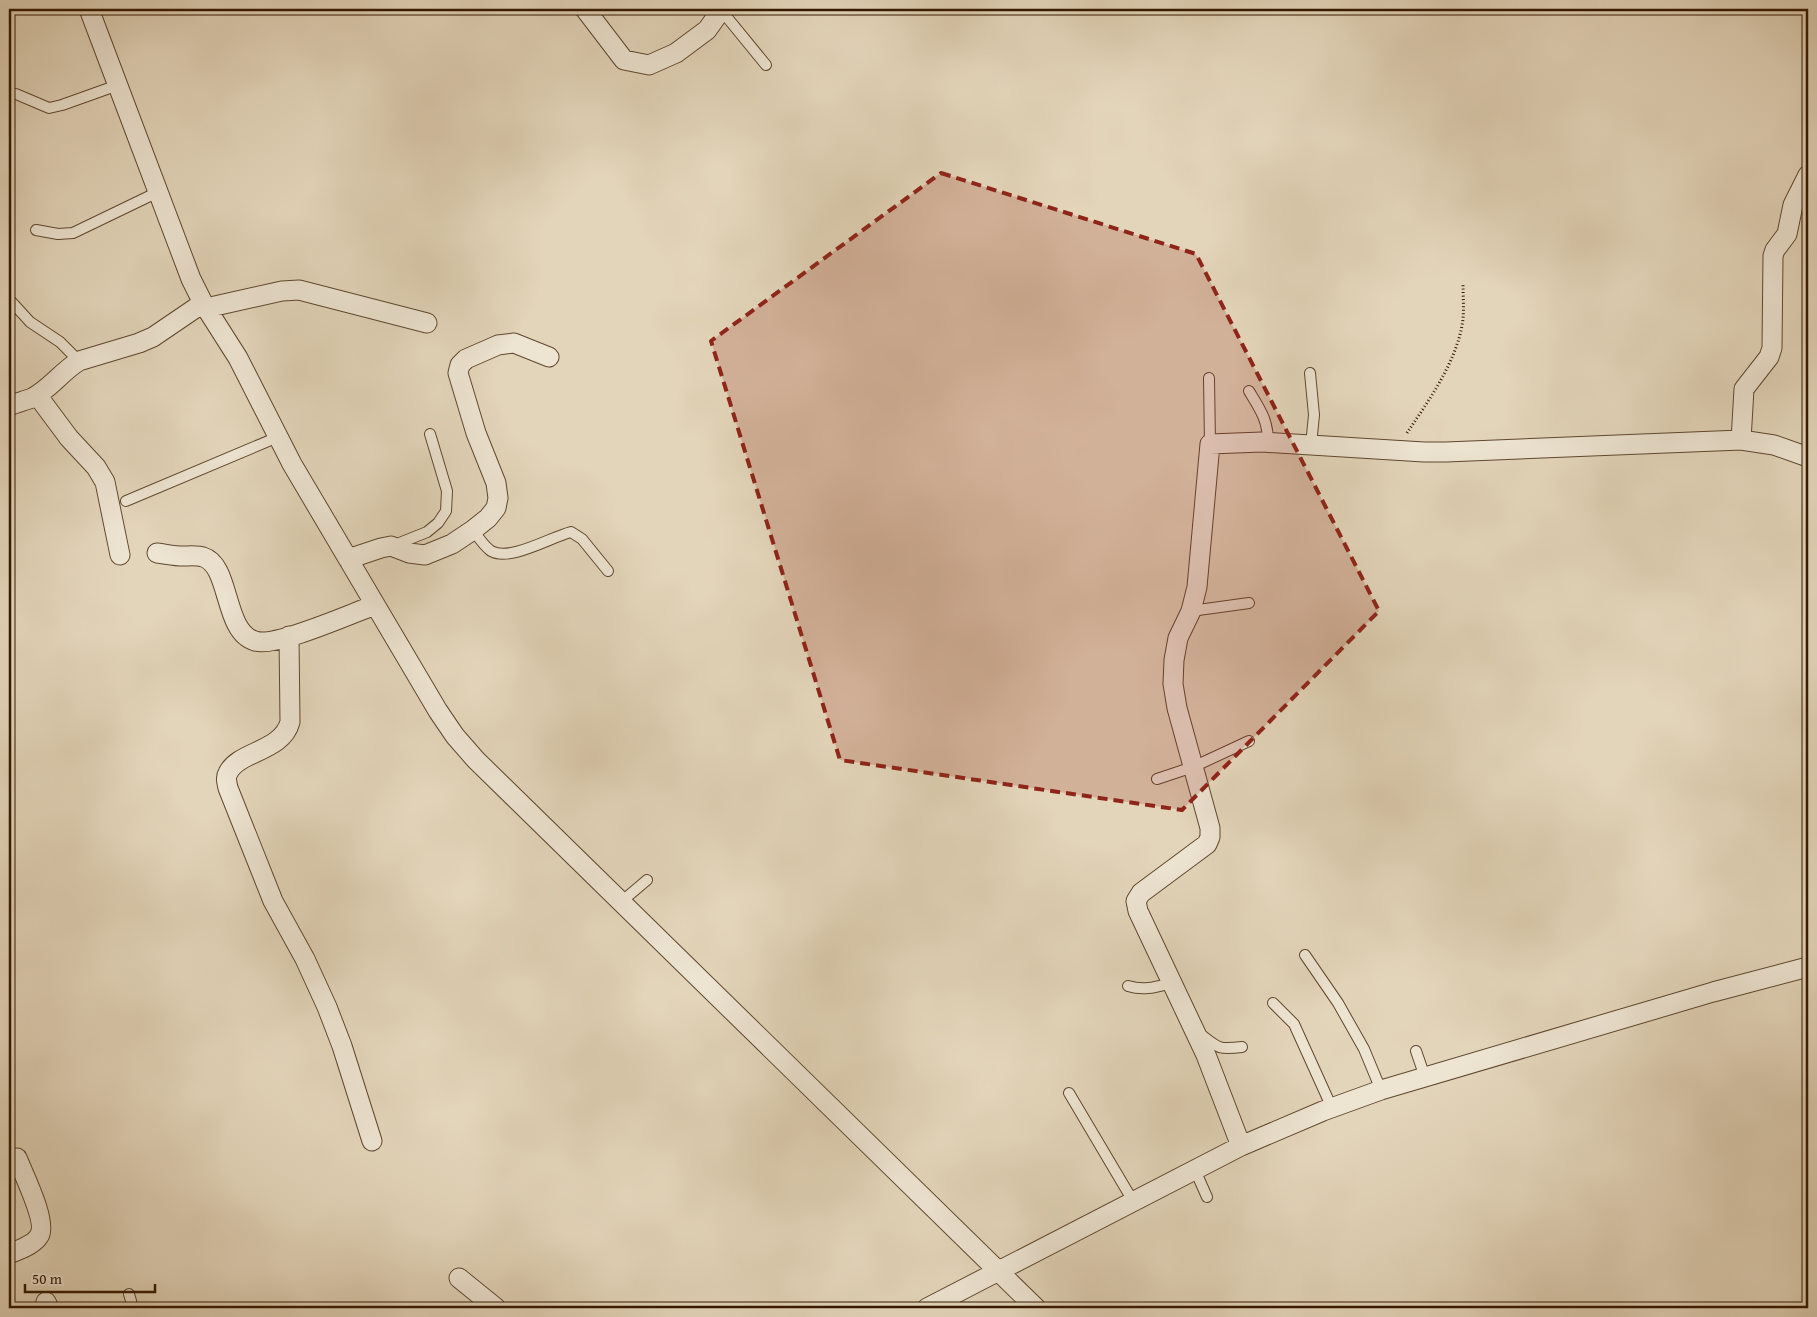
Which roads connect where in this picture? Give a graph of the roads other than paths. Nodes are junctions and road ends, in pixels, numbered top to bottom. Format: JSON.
{"nodes":[{"id":1,"x":89,"y":9,"type":"edge"},
{"id":2,"x":585,"y":9,"type":"edge"},
{"id":3,"x":722,"y":10,"type":"edge"},
{"id":4,"x":766,"y":65,"type":"dead end"},
{"id":5,"x":118,"y":85,"type":"junction"},
{"id":6,"x":16,"y":94,"type":"dead end"},
{"id":7,"x":1808,"y":176,"type":"edge"},
{"id":8,"x":158,"y":192,"type":"junction"},
{"id":9,"x":36,"y":230,"type":"dead end"},
{"id":10,"x":9,"y":299,"type":"edge"},
{"id":11,"x":204,"y":305,"type":"junction"},
{"id":12,"x":427,"y":323,"type":"dead end"},
{"id":13,"x":549,"y":357,"type":"dead end"},
{"id":14,"x":79,"y":361,"type":"junction"},
{"id":15,"x":1310,"y":373,"type":"dead end"},
{"id":16,"x":1209,"y":378,"type":"dead end"},
{"id":17,"x":1249,"y":391,"type":"dead end"},
{"id":18,"x":37,"y":395,"type":"junction"},
{"id":19,"x":9,"y":406,"type":"edge"},
{"id":20,"x":430,"y":434,"type":"dead end"},
{"id":21,"x":278,"y":438,"type":"junction"},
{"id":22,"x":1741,"y":440,"type":"junction"},
{"id":23,"x":1268,"y":442,"type":"junction"},
{"id":24,"x":1210,"y":444,"type":"junction"},
{"id":25,"x":1311,"y":445,"type":"junction"},
{"id":26,"x":1808,"y":457,"type":"edge"},
{"id":27,"x":126,"y":501,"type":"dead end"},
{"id":28,"x":473,"y":530,"type":"junction"},
{"id":29,"x":391,"y":546,"type":"junction"},
{"id":30,"x":157,"y":553,"type":"dead end"},
{"id":31,"x":120,"y":555,"type":"dead end"},
{"id":32,"x":348,"y":559,"type":"junction"},
{"id":33,"x":608,"y":570,"type":"dead end"},
{"id":34,"x":1249,"y":603,"type":"dead end"},
{"id":35,"x":375,"y":605,"type":"junction"},
{"id":36,"x":1191,"y":611,"type":"junction"},
{"id":37,"x":289,"y":636,"type":"junction"},
{"id":38,"x":1248,"y":741,"type":"dead end"},
{"id":39,"x":1193,"y":767,"type":"junction"},
{"id":40,"x":1157,"y":779,"type":"dead end"},
{"id":41,"x":647,"y":880,"type":"dead end"},
{"id":42,"x":621,"y":902,"type":"junction"},
{"id":43,"x":1305,"y":955,"type":"dead end"},
{"id":44,"x":1808,"y":967,"type":"edge"},
{"id":45,"x":1172,"y":983,"type":"junction"},
{"id":46,"x":1128,"y":986,"type":"dead end"},
{"id":47,"x":1273,"y":1003,"type":"dead end"},
{"id":48,"x":1194,"y":1030,"type":"junction"},
{"id":49,"x":1242,"y":1046,"type":"dead end"},
{"id":50,"x":1416,"y":1052,"type":"dead end"},
{"id":51,"x":1426,"y":1077,"type":"junction"},
{"id":52,"x":1381,"y":1090,"type":"junction"},
{"id":53,"x":1069,"y":1093,"type":"dead end"},
{"id":54,"x":1332,"y":1108,"type":"junction"},
{"id":55,"x":372,"y":1141,"type":"dead end"},
{"id":56,"x":1240,"y":1146,"type":"junction"},
{"id":57,"x":17,"y":1158,"type":"dead end"},
{"id":58,"x":1195,"y":1170,"type":"junction"},
{"id":59,"x":1207,"y":1197,"type":"dead end"},
{"id":60,"x":1133,"y":1201,"type":"junction"},
{"id":61,"x":9,"y":1254,"type":"edge"},
{"id":62,"x":997,"y":1271,"type":"junction"},
{"id":63,"x":459,"y":1278,"type":"dead end"},
{"id":64,"x":129,"y":1294,"type":"dead end"},
{"id":65,"x":134,"y":1308,"type":"edge"},
{"id":66,"x":496,"y":1308,"type":"edge"},
{"id":67,"x":926,"y":1308,"type":"edge"},
{"id":68,"x":1036,"y":1308,"type":"edge"}],
"edges":[{"from":1,"to":5,"type":"street"},
{"from":2,"to":3,"type":"street"},
{"from":3,"to":4,"type":"lane"},
{"from":5,"to":6,"type":"lane"},
{"from":5,"to":8,"type":"street"},
{"from":7,"to":22,"type":"street"},
{"from":8,"to":9,"type":"lane"},
{"from":8,"to":11,"type":"street"},
{"from":10,"to":14,"type":"lane"},
{"from":11,"to":12,"type":"street"},
{"from":11,"to":14,"type":"street"},
{"from":11,"to":21,"type":"street"},
{"from":13,"to":28,"type":"street"},
{"from":14,"to":18,"type":"street"},
{"from":15,"to":25,"type":"lane"},
{"from":16,"to":24,"type":"lane"},
{"from":17,"to":23,"type":"lane"},
{"from":18,"to":19,"type":"street"},
{"from":18,"to":31,"type":"street"},
{"from":20,"to":29,"type":"lane"},
{"from":21,"to":27,"type":"lane"},
{"from":21,"to":32,"type":"street"},
{"from":22,"to":25,"type":"street"},
{"from":22,"to":26,"type":"street"},
{"from":23,"to":24,"type":"street"},
{"from":23,"to":25,"type":"street"},
{"from":24,"to":36,"type":"street"},
{"from":28,"to":29,"type":"street"},
{"from":28,"to":33,"type":"lane"},
{"from":29,"to":32,"type":"street"},
{"from":30,"to":37,"type":"street"},
{"from":32,"to":35,"type":"street"},
{"from":34,"to":36,"type":"lane"},
{"from":35,"to":37,"type":"street"},
{"from":35,"to":42,"type":"street"},
{"from":36,"to":39,"type":"street"},
{"from":37,"to":55,"type":"street"},
{"from":38,"to":39,"type":"lane"},
{"from":39,"to":40,"type":"lane"},
{"from":39,"to":45,"type":"street"},
{"from":41,"to":42,"type":"lane"},
{"from":42,"to":62,"type":"street"},
{"from":43,"to":52,"type":"lane"},
{"from":44,"to":51,"type":"street"},
{"from":45,"to":46,"type":"lane"},
{"from":45,"to":48,"type":"street"},
{"from":47,"to":54,"type":"lane"},
{"from":48,"to":49,"type":"lane"},
{"from":48,"to":56,"type":"street"},
{"from":50,"to":51,"type":"lane"},
{"from":51,"to":52,"type":"street"},
{"from":52,"to":54,"type":"street"},
{"from":53,"to":60,"type":"lane"},
{"from":54,"to":56,"type":"street"},
{"from":56,"to":58,"type":"street"},
{"from":57,"to":61,"type":"street"},
{"from":58,"to":59,"type":"lane"},
{"from":58,"to":60,"type":"street"},
{"from":60,"to":62,"type":"street"},
{"from":62,"to":67,"type":"street"},
{"from":62,"to":68,"type":"street"},
{"from":63,"to":66,"type":"street"},
{"from":64,"to":65,"type":"lane"}]}
